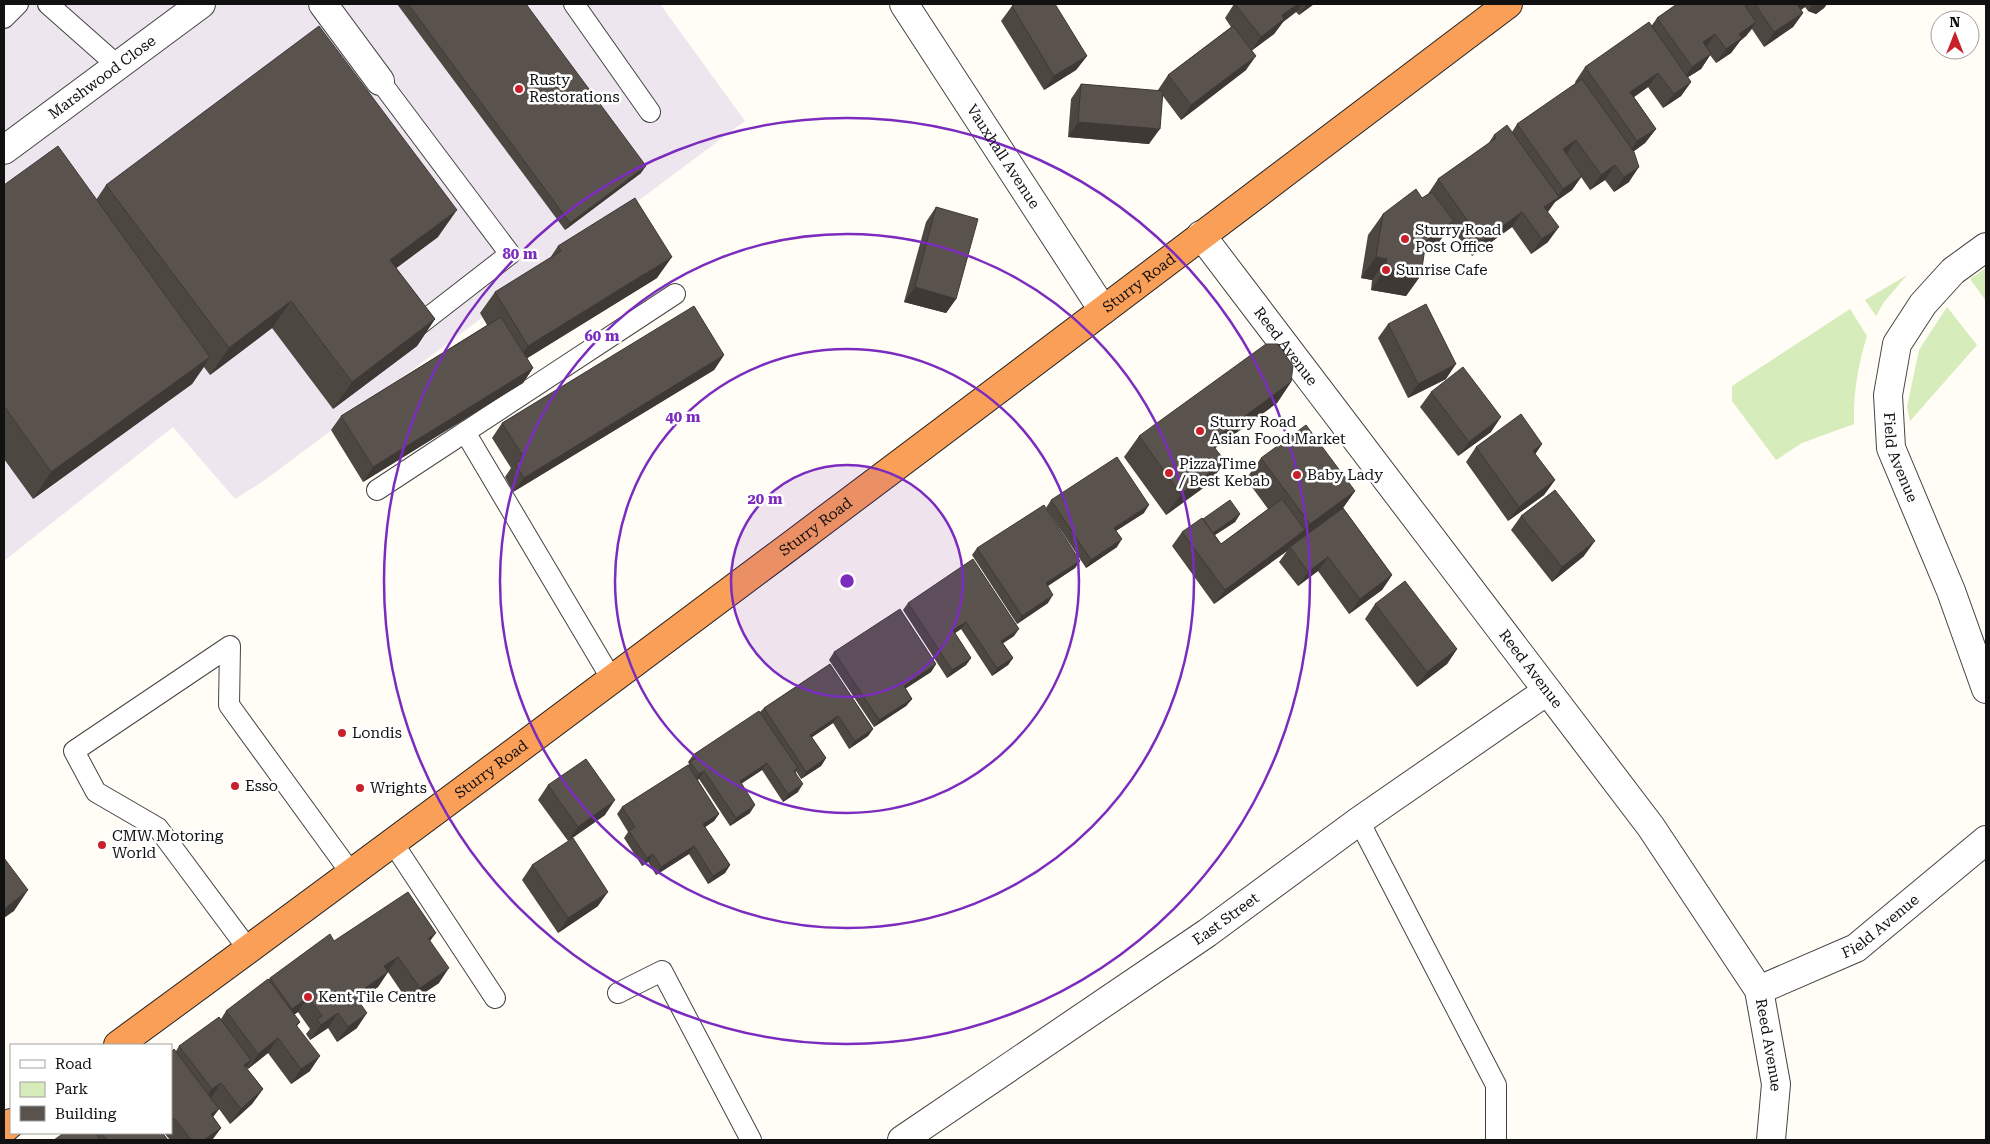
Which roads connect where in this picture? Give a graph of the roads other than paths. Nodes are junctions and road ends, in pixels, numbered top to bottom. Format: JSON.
{"nodes":[{"id":1,"x":18,"y":4,"type":"edge"},
{"id":2,"x":48,"y":4,"type":"edge"},
{"id":3,"x":201,"y":4,"type":"edge"},
{"id":4,"x":323,"y":4,"type":"edge"},
{"id":5,"x":574,"y":4,"type":"edge"},
{"id":6,"x":904,"y":4,"type":"edge"},
{"id":7,"x":1508,"y":4,"type":"edge"},
{"id":8,"x":4,"y":18,"type":"edge"},
{"id":9,"x":118,"y":66,"type":"junction"},
{"id":10,"x":380,"y":81,"type":"joint"},
{"id":11,"x":650,"y":112,"type":"dead end"},
{"id":12,"x":4,"y":150,"type":"edge"},
{"id":13,"x":1201,"y":235,"type":"junction"},
{"id":14,"x":1986,"y":247,"type":"edge"},
{"id":15,"x":675,"y":294,"type":"dead end"},
{"id":16,"x":1103,"y":310,"type":"junction"},
{"id":17,"x":416,"y":327,"type":"edge"},
{"id":18,"x":465,"y":432,"type":"junction"},
{"id":19,"x":377,"y":490,"type":"dead end"},
{"id":20,"x":611,"y":678,"type":"junction"},
{"id":21,"x":1986,"y":689,"type":"edge"},
{"id":22,"x":1547,"y":691,"type":"junction"},
{"id":23,"x":1359,"y":821,"type":"junction"},
{"id":24,"x":1986,"y":840,"type":"edge"},
{"id":25,"x":393,"y":842,"type":"junction"},
{"id":26,"x":351,"y":874,"type":"junction"},
{"id":27,"x":248,"y":950,"type":"junction"},
{"id":28,"x":1759,"y":990,"type":"junction"},
{"id":29,"x":618,"y":993,"type":"dead end"},
{"id":30,"x":495,"y":998,"type":"dead end"},
{"id":31,"x":119,"y":1044,"type":"edge"},
{"id":32,"x":751,"y":1140,"type":"edge"},
{"id":33,"x":902,"y":1140,"type":"edge"},
{"id":34,"x":1496,"y":1140,"type":"edge"},
{"id":35,"x":1771,"y":1140,"type":"edge"}],
"edges":[{"from":1,"to":8,"type":"lane"},
{"from":2,"to":9,"type":"lane"},
{"from":3,"to":9,"type":"street","name":"Marshwood Close"},
{"from":4,"to":10,"type":"street"},
{"from":5,"to":11,"type":"lane"},
{"from":6,"to":16,"type":"street","name":"Vauxhall Avenue"},
{"from":7,"to":13,"type":"highway","name":"Sturry Road"},
{"from":9,"to":12,"type":"street","name":"Marshwood Close"},
{"from":10,"to":17,"type":"lane"},
{"from":13,"to":16,"type":"highway","name":"Sturry Road"},
{"from":13,"to":22,"type":"street","name":"Reed Avenue"},
{"from":14,"to":21,"type":"street","name":"Field Avenue"},
{"from":15,"to":18,"type":"lane"},
{"from":16,"to":20,"type":"highway","name":"Sturry Road"},
{"from":18,"to":19,"type":"lane"},
{"from":18,"to":20,"type":"lane"},
{"from":20,"to":25,"type":"highway","name":"Sturry Road"},
{"from":22,"to":23,"type":"street","name":"East Street"},
{"from":22,"to":28,"type":"street","name":"Reed Avenue"},
{"from":23,"to":33,"type":"street","name":"East Street"},
{"from":23,"to":34,"type":"lane"},
{"from":24,"to":28,"type":"street","name":"Field Avenue"},
{"from":25,"to":26,"type":"highway","name":"Sturry Road"},
{"from":25,"to":30,"type":"lane"},
{"from":26,"to":27,"type":"highway","name":"Sturry Road"},
{"from":26,"to":27,"type":"lane"},
{"from":27,"to":31,"type":"highway","name":"Sturry Road"},
{"from":28,"to":35,"type":"street","name":"Reed Avenue"},
{"from":29,"to":32,"type":"lane"}]}
